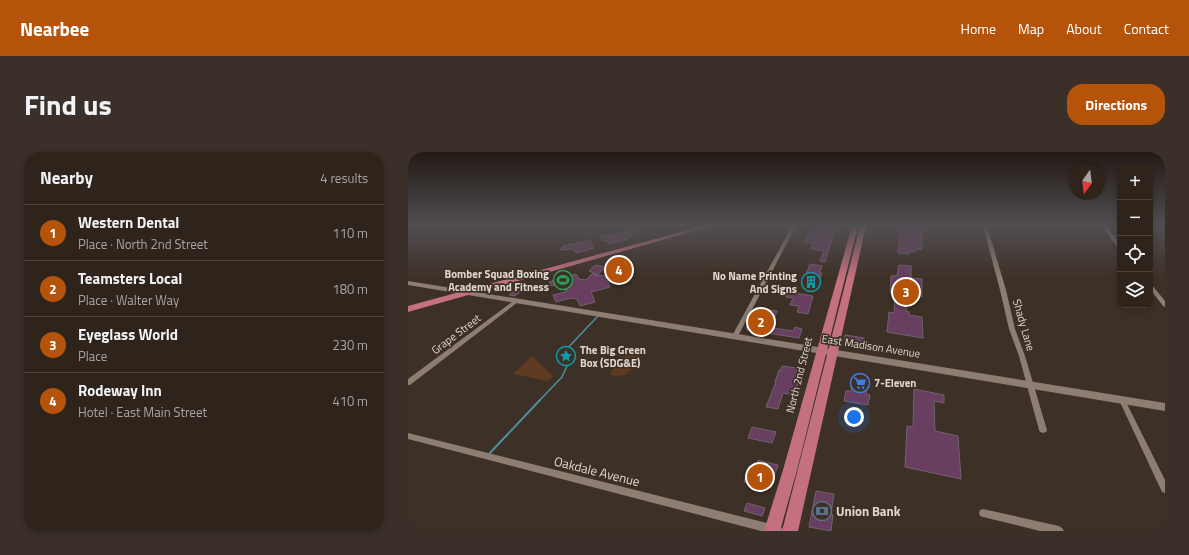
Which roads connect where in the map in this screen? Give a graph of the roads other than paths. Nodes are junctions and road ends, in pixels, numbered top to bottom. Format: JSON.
{"nodes":[{"id":1,"x":645,"y":244,"type":"edge"},
{"id":2,"x":785,"y":244,"type":"edge"},
{"id":3,"x":854,"y":244,"type":"edge"},
{"id":4,"x":990,"y":244,"type":"edge"},
{"id":5,"x":852,"y":251,"type":"junction"},
{"id":6,"x":408,"y":283,"type":"edge"},
{"id":7,"x":838,"y":284,"type":"junction"},
{"id":8,"x":1153,"y":290,"type":"edge"},
{"id":9,"x":467,"y":293,"type":"junction"},
{"id":10,"x":846,"y":295,"type":"junction"},
{"id":11,"x":516,"y":301,"type":"junction"},
{"id":12,"x":1165,"y":305,"type":"edge"},
{"id":13,"x":408,"y":309,"type":"edge"},
{"id":14,"x":735,"y":336,"type":"junction"},
{"id":15,"x":827,"y":351,"type":"junction"},
{"id":16,"x":408,"y":383,"type":"edge"},
{"id":17,"x":1030,"y":384,"type":"junction"},
{"id":18,"x":1122,"y":400,"type":"junction"},
{"id":19,"x":1165,"y":407,"type":"edge"},
{"id":20,"x":1043,"y":430,"type":"dead end"},
{"id":21,"x":408,"y":436,"type":"edge"},
{"id":22,"x":1165,"y":489,"type":"edge"},
{"id":23,"x":983,"y":513,"type":"dead end"},
{"id":24,"x":774,"y":530,"type":"edge"},
{"id":25,"x":790,"y":531,"type":"edge"},
{"id":26,"x":1059,"y":531,"type":"edge"}],
"edges":[{"from":1,"to":9,"type":"main road"},
{"from":2,"to":14,"type":"street"},
{"from":3,"to":5,"type":"main road","name":"North 2nd Street"},
{"from":4,"to":17,"type":"street","name":"Shady Lane"},
{"from":5,"to":7,"type":"main road","name":"North 2nd Street"},
{"from":5,"to":10,"type":"main road","name":"North 2nd Street"},
{"from":6,"to":9,"type":"street","name":"East Madison Avenue"},
{"from":7,"to":10,"type":"main road"},
{"from":7,"to":15,"type":"main road","name":"North 2nd Street"},
{"from":8,"to":12,"type":"street"},
{"from":9,"to":11,"type":"street","name":"East Madison Avenue"},
{"from":9,"to":13,"type":"main road"},
{"from":10,"to":15,"type":"main road","name":"North 2nd Street"},
{"from":11,"to":14,"type":"street","name":"East Madison Avenue"},
{"from":11,"to":16,"type":"street","name":"Grape Street"},
{"from":14,"to":15,"type":"street","name":"East Madison Avenue"},
{"from":15,"to":17,"type":"street","name":"East Madison Avenue"},
{"from":15,"to":24,"type":"main road","name":"North 2nd Street"},
{"from":15,"to":25,"type":"main road","name":"North 2nd Street"},
{"from":17,"to":18,"type":"street","name":"East Madison Avenue"},
{"from":17,"to":20,"type":"street","name":"Shady Lane"},
{"from":18,"to":19,"type":"street","name":"East Madison Avenue"},
{"from":18,"to":22,"type":"street"},
{"from":21,"to":24,"type":"street","name":"Oakdale Avenue"},
{"from":23,"to":26,"type":"street"}]}
